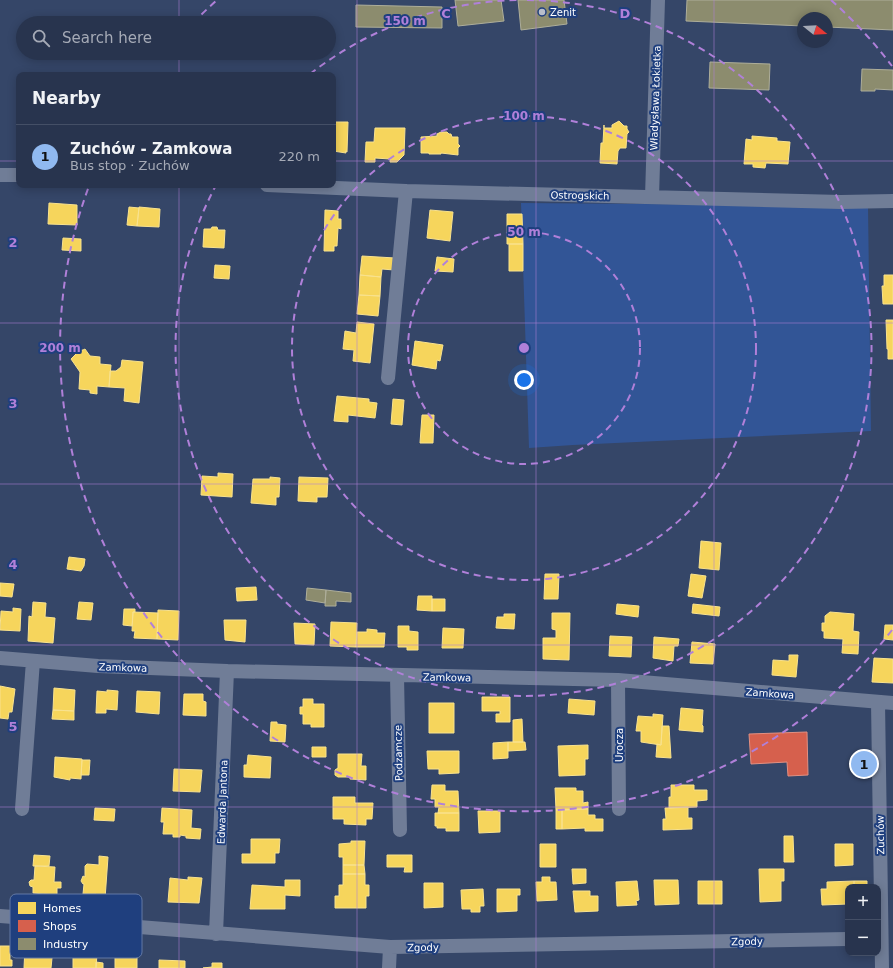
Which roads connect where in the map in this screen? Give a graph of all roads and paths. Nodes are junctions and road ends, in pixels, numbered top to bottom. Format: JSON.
{"nodes":[{"id":1,"x":658,"y":0,"type":"edge"},
{"id":2,"x":0,"y":174,"type":"edge"},
{"id":3,"x":16,"y":175,"type":"edge"},
{"id":4,"x":336,"y":188,"type":"edge"},
{"id":5,"x":406,"y":191,"type":"junction"},
{"id":6,"x":652,"y":196,"type":"junction"},
{"id":7,"x":893,"y":201,"type":"edge"},
{"id":8,"x":388,"y":378,"type":"dead end"},
{"id":9,"x":0,"y":658,"type":"edge"},
{"id":10,"x":33,"y":661,"type":"junction"},
{"id":11,"x":227,"y":671,"type":"junction"},
{"id":12,"x":397,"y":676,"type":"junction"},
{"id":13,"x":618,"y":680,"type":"junction"},
{"id":14,"x":878,"y":702,"type":"junction"},
{"id":15,"x":893,"y":703,"type":"edge"},
{"id":16,"x":22,"y":809,"type":"dead end"},
{"id":17,"x":619,"y":809,"type":"dead end"},
{"id":18,"x":400,"y":830,"type":"dead end"},
{"id":19,"x":0,"y":916,"type":"edge"},
{"id":20,"x":10,"y":917,"type":"edge"},
{"id":21,"x":142,"y":928,"type":"edge"},
{"id":22,"x":216,"y":934,"type":"junction"},
{"id":23,"x":884,"y":934,"type":"edge"},
{"id":24,"x":845,"y":940,"type":"edge"},
{"id":25,"x":390,"y":947,"type":"junction"},
{"id":26,"x":389,"y":968,"type":"edge"},
{"id":27,"x":882,"y":968,"type":"edge"}],
"edges":[{"from":1,"to":6,"type":"street","name":"Władysława Łokietka"},
{"from":2,"to":3,"type":"street"},
{"from":4,"to":5,"type":"street","name":"Ostrogskich"},
{"from":5,"to":6,"type":"street","name":"Ostrogskich"},
{"from":5,"to":8,"type":"street"},
{"from":6,"to":7,"type":"street","name":"Ostrogskich"},
{"from":9,"to":10,"type":"street","name":"Zamkowa"},
{"from":10,"to":11,"type":"street","name":"Zamkowa"},
{"from":10,"to":16,"type":"street"},
{"from":11,"to":12,"type":"street","name":"Zamkowa"},
{"from":11,"to":22,"type":"street","name":"Edwarda Jantona"},
{"from":12,"to":13,"type":"street","name":"Zamkowa"},
{"from":12,"to":18,"type":"street","name":"Podzamcze"},
{"from":13,"to":14,"type":"street","name":"Zamkowa"},
{"from":13,"to":17,"type":"street","name":"Urocza"},
{"from":14,"to":15,"type":"street","name":"Zamkowa"},
{"from":14,"to":23,"type":"street","name":"Zuchów"},
{"from":19,"to":20,"type":"street","name":"Zgody"},
{"from":21,"to":22,"type":"street","name":"Zgody"},
{"from":22,"to":25,"type":"street","name":"Zgody"},
{"from":23,"to":27,"type":"street","name":"Zuchów"},
{"from":24,"to":25,"type":"street","name":"Zgody"},
{"from":25,"to":26,"type":"street"}]}
